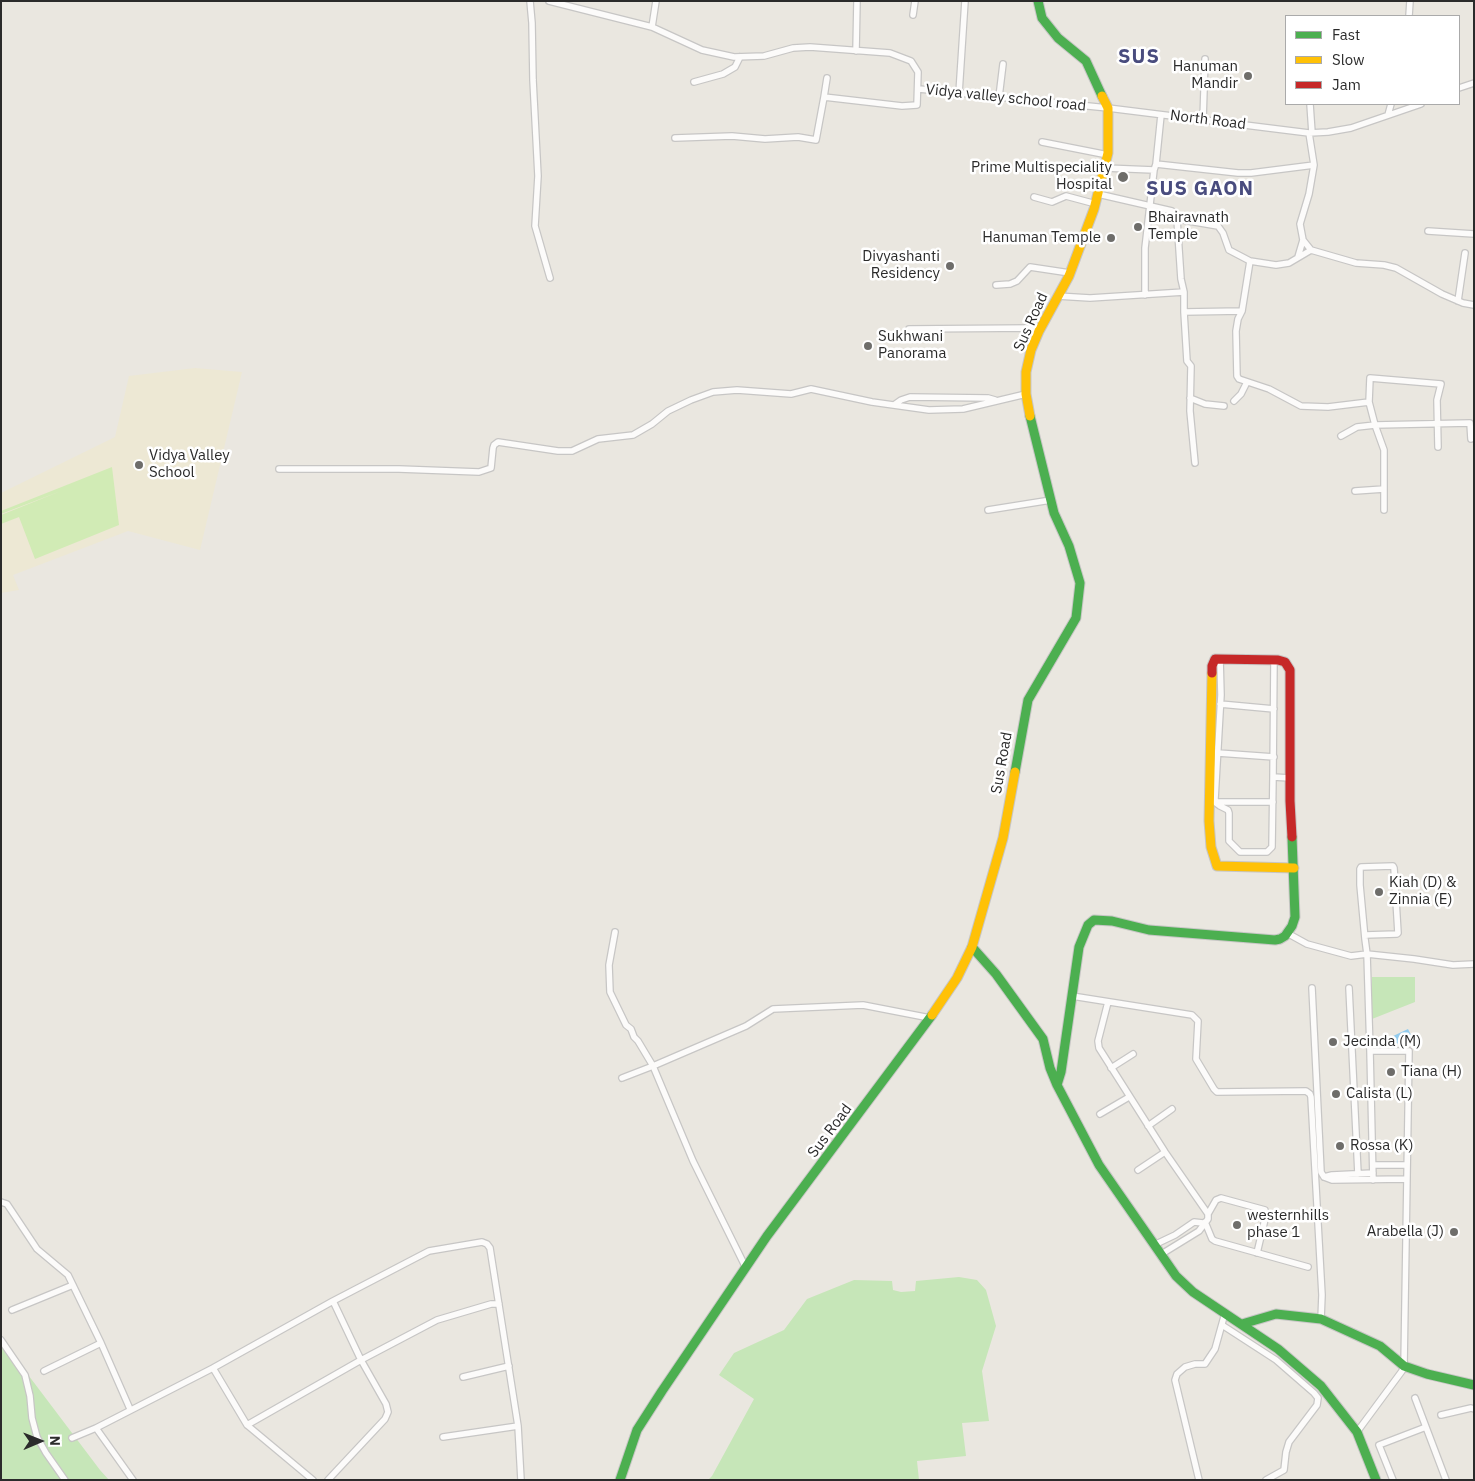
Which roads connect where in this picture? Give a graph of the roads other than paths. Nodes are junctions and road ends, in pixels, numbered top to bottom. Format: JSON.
{"nodes":[{"id":1,"x":530,"y":1,"type":"edge"},
{"id":2,"x":549,"y":1,"type":"edge"},
{"id":3,"x":656,"y":1,"type":"edge"},
{"id":4,"x":857,"y":1,"type":"edge"},
{"id":5,"x":915,"y":1,"type":"edge"},
{"id":6,"x":965,"y":1,"type":"edge"},
{"id":7,"x":1038,"y":1,"type":"edge"},
{"id":8,"x":1410,"y":1,"type":"edge"},
{"id":9,"x":914,"y":15,"type":"dead end"},
{"id":10,"x":1409,"y":15,"type":"edge"},
{"id":11,"x":652,"y":27,"type":"junction"},
{"id":12,"x":856,"y":50,"type":"junction"},
{"id":13,"x":740,"y":57,"type":"junction"},
{"id":14,"x":1205,"y":59,"type":"dead end"},
{"id":15,"x":1004,"y":64,"type":"dead end"},
{"id":16,"x":827,"y":78,"type":"dead end"},
{"id":17,"x":694,"y":82,"type":"dead end"},
{"id":18,"x":1474,"y":83,"type":"edge"},
{"id":19,"x":1460,"y":88,"type":"edge"},
{"id":20,"x":919,"y":89,"type":"junction"},
{"id":21,"x":959,"y":93,"type":"junction"},
{"id":22,"x":824,"y":97,"type":"junction"},
{"id":23,"x":999,"y":97,"type":"junction"},
{"id":24,"x":1310,"y":105,"type":"edge"},
{"id":25,"x":1391,"y":105,"type":"edge"},
{"id":26,"x":1414,"y":105,"type":"edge"},
{"id":27,"x":1108,"y":108,"type":"junction"},
{"id":28,"x":1161,"y":114,"type":"junction"},
{"id":29,"x":1388,"y":115,"type":"junction"},
{"id":30,"x":1203,"y":120,"type":"junction"},
{"id":31,"x":1310,"y":133,"type":"junction"},
{"id":32,"x":675,"y":138,"type":"dead end"},
{"id":33,"x":1042,"y":142,"type":"dead end"},
{"id":34,"x":1108,"y":155,"type":"junction"},
{"id":35,"x":1314,"y":165,"type":"junction"},
{"id":36,"x":1155,"y":167,"type":"junction"},
{"id":37,"x":1105,"y":168,"type":"junction"},
{"id":38,"x":1098,"y":194,"type":"junction"},
{"id":39,"x":1034,"y":197,"type":"dead end"},
{"id":40,"x":1096,"y":204,"type":"junction"},
{"id":41,"x":1150,"y":206,"type":"junction"},
{"id":42,"x":1177,"y":219,"type":"junction"},
{"id":43,"x":1428,"y":231,"type":"dead end"},
{"id":44,"x":1178,"y":233,"type":"junction"},
{"id":45,"x":1147,"y":234,"type":"junction"},
{"id":46,"x":1474,"y":234,"type":"edge"},
{"id":47,"x":1303,"y":240,"type":"junction"},
{"id":48,"x":1311,"y":250,"type":"junction"},
{"id":49,"x":1465,"y":253,"type":"dead end"},
{"id":50,"x":1298,"y":257,"type":"junction"},
{"id":51,"x":1250,"y":261,"type":"junction"},
{"id":52,"x":1070,"y":273,"type":"junction"},
{"id":53,"x":550,"y":278,"type":"dead end"},
{"id":54,"x":996,"y":285,"type":"dead end"},
{"id":55,"x":1184,"y":292,"type":"junction"},
{"id":56,"x":1145,"y":295,"type":"junction"},
{"id":57,"x":1058,"y":296,"type":"junction"},
{"id":58,"x":1458,"y":301,"type":"junction"},
{"id":59,"x":1474,"y":305,"type":"edge"},
{"id":60,"x":1242,"y":310,"type":"junction"},
{"id":61,"x":1184,"y":312,"type":"junction"},
{"id":62,"x":910,"y":329,"type":"dead end"},
{"id":63,"x":1039,"y":331,"type":"junction"},
{"id":64,"x":1247,"y":382,"type":"junction"},
{"id":65,"x":1026,"y":394,"type":"junction"},
{"id":66,"x":1190,"y":398,"type":"junction"},
{"id":67,"x":995,"y":400,"type":"junction"},
{"id":68,"x":1234,"y":401,"type":"dead end"},
{"id":69,"x":1369,"y":402,"type":"junction"},
{"id":70,"x":894,"y":405,"type":"junction"},
{"id":71,"x":1224,"y":406,"type":"dead end"},
{"id":72,"x":1437,"y":424,"type":"junction"},
{"id":73,"x":1375,"y":425,"type":"junction"},
{"id":74,"x":1341,"y":436,"type":"dead end"},
{"id":75,"x":1471,"y":439,"type":"dead end"},
{"id":76,"x":1438,"y":447,"type":"dead end"},
{"id":77,"x":1195,"y":463,"type":"dead end"},
{"id":78,"x":279,"y":469,"type":"dead end"},
{"id":79,"x":1384,"y":488,"type":"junction"},
{"id":80,"x":1355,"y":491,"type":"dead end"},
{"id":81,"x":1051,"y":500,"type":"junction"},
{"id":82,"x":988,"y":510,"type":"dead end"},
{"id":83,"x":1384,"y":510,"type":"dead end"},
{"id":84,"x":1220,"y":658,"type":"junction"},
{"id":85,"x":1274,"y":660,"type":"junction"},
{"id":86,"x":1220,"y":704,"type":"junction"},
{"id":87,"x":1274,"y":709,"type":"junction"},
{"id":88,"x":1218,"y":753,"type":"junction"},
{"id":89,"x":1274,"y":758,"type":"junction"},
{"id":90,"x":1273,"y":777,"type":"junction"},
{"id":91,"x":1290,"y":778,"type":"junction"},
{"id":92,"x":1216,"y":802,"type":"junction"},
{"id":93,"x":1273,"y":802,"type":"junction"},
{"id":94,"x":1294,"y":868,"type":"junction"},
{"id":95,"x":615,"y":932,"type":"dead end"},
{"id":96,"x":1287,"y":933,"type":"junction"},
{"id":97,"x":1365,"y":936,"type":"junction"},
{"id":98,"x":972,"y":947,"type":"junction"},
{"id":99,"x":1367,"y":954,"type":"junction"},
{"id":100,"x":1474,"y":964,"type":"edge"},
{"id":101,"x":1312,"y":988,"type":"dead end"},
{"id":102,"x":1349,"y":988,"type":"dead end"},
{"id":103,"x":1072,"y":996,"type":"junction"},
{"id":104,"x":1108,"y":1002,"type":"junction"},
{"id":105,"x":930,"y":1018,"type":"junction"},
{"id":106,"x":1370,"y":1051,"type":"junction"},
{"id":107,"x":1133,"y":1054,"type":"dead end"},
{"id":108,"x":653,"y":1066,"type":"junction"},
{"id":109,"x":1111,"y":1068,"type":"junction"},
{"id":110,"x":622,"y":1078,"type":"dead end"},
{"id":111,"x":1057,"y":1085,"type":"junction"},
{"id":112,"x":1129,"y":1096,"type":"junction"},
{"id":113,"x":1172,"y":1110,"type":"dead end"},
{"id":114,"x":1100,"y":1114,"type":"dead end"},
{"id":115,"x":1148,"y":1126,"type":"junction"},
{"id":116,"x":1165,"y":1152,"type":"junction"},
{"id":117,"x":1373,"y":1165,"type":"junction"},
{"id":118,"x":1407,"y":1165,"type":"junction"},
{"id":119,"x":1138,"y":1170,"type":"dead end"},
{"id":120,"x":1358,"y":1174,"type":"junction"},
{"id":121,"x":1324,"y":1176,"type":"junction"},
{"id":122,"x":1373,"y":1177,"type":"junction"},
{"id":123,"x":1407,"y":1179,"type":"junction"},
{"id":124,"x":2,"y":1200,"type":"edge"},
{"id":125,"x":1208,"y":1214,"type":"junction"},
{"id":126,"x":1204,"y":1223,"type":"junction"},
{"id":127,"x":1154,"y":1245,"type":"junction"},
{"id":128,"x":1257,"y":1253,"type":"junction"},
{"id":129,"x":1160,"y":1255,"type":"junction"},
{"id":130,"x":1308,"y":1267,"type":"dead end"},
{"id":131,"x":746,"y":1268,"type":"junction"},
{"id":132,"x":73,"y":1285,"type":"junction"},
{"id":133,"x":333,"y":1301,"type":"junction"},
{"id":134,"x":499,"y":1304,"type":"junction"},
{"id":135,"x":12,"y":1310,"type":"dead end"},
{"id":136,"x":1225,"y":1313,"type":"junction"},
{"id":137,"x":1321,"y":1319,"type":"junction"},
{"id":138,"x":1242,"y":1324,"type":"junction"},
{"id":139,"x":1222,"y":1326,"type":"junction"},
{"id":140,"x":1,"y":1340,"type":"edge"},
{"id":141,"x":101,"y":1343,"type":"junction"},
{"id":142,"x":361,"y":1360,"type":"junction"},
{"id":143,"x":509,"y":1366,"type":"junction"},
{"id":144,"x":1404,"y":1366,"type":"junction"},
{"id":145,"x":213,"y":1368,"type":"junction"},
{"id":146,"x":44,"y":1371,"type":"dead end"},
{"id":147,"x":463,"y":1377,"type":"dead end"},
{"id":148,"x":1474,"y":1385,"type":"edge"},
{"id":149,"x":1415,"y":1398,"type":"dead end"},
{"id":150,"x":130,"y":1409,"type":"junction"},
{"id":151,"x":1474,"y":1409,"type":"edge"},
{"id":152,"x":1441,"y":1415,"type":"dead end"},
{"id":153,"x":247,"y":1425,"type":"junction"},
{"id":154,"x":518,"y":1426,"type":"junction"},
{"id":155,"x":1426,"y":1427,"type":"junction"},
{"id":156,"x":96,"y":1428,"type":"junction"},
{"id":157,"x":1357,"y":1432,"type":"junction"},
{"id":158,"x":443,"y":1437,"type":"dead end"},
{"id":159,"x":72,"y":1438,"type":"dead end"},
{"id":160,"x":64,"y":1480,"type":"edge"},
{"id":161,"x":133,"y":1480,"type":"edge"},
{"id":162,"x":313,"y":1480,"type":"edge"},
{"id":163,"x":328,"y":1480,"type":"edge"},
{"id":164,"x":521,"y":1480,"type":"edge"},
{"id":165,"x":620,"y":1480,"type":"edge"},
{"id":166,"x":1200,"y":1480,"type":"edge"},
{"id":167,"x":1266,"y":1480,"type":"edge"},
{"id":168,"x":1376,"y":1480,"type":"edge"},
{"id":169,"x":1393,"y":1480,"type":"edge"},
{"id":170,"x":1446,"y":1480,"type":"edge"}],
"edges":[{"from":1,"to":53,"type":"street"},
{"from":2,"to":11,"type":"street","name":"Vidya valley school road"},
{"from":3,"to":11,"type":"street"},
{"from":4,"to":12,"type":"street"},
{"from":5,"to":9,"type":"street"},
{"from":6,"to":21,"type":"street"},
{"from":7,"to":27,"type":"street","name":"Sus Road"},
{"from":8,"to":10,"type":"street"},
{"from":11,"to":13,"type":"street","name":"Vidya valley school road"},
{"from":12,"to":13,"type":"street","name":"Vidya valley school road"},
{"from":12,"to":20,"type":"street","name":"Vidya valley school road"},
{"from":13,"to":17,"type":"street"},
{"from":14,"to":30,"type":"street"},
{"from":15,"to":23,"type":"street"},
{"from":16,"to":22,"type":"street"},
{"from":18,"to":19,"type":"street"},
{"from":20,"to":21,"type":"street","name":"Vidya valley school road"},
{"from":20,"to":22,"type":"street"},
{"from":21,"to":23,"type":"street","name":"Vidya valley school road"},
{"from":22,"to":32,"type":"street"},
{"from":23,"to":27,"type":"street","name":"Vidya valley school road"},
{"from":24,"to":31,"type":"street"},
{"from":25,"to":29,"type":"street"},
{"from":26,"to":29,"type":"street","name":"North Road"},
{"from":27,"to":28,"type":"street","name":"North Road"},
{"from":27,"to":34,"type":"street","name":"Sus Road"},
{"from":28,"to":30,"type":"street","name":"North Road"},
{"from":28,"to":36,"type":"street"},
{"from":29,"to":31,"type":"street","name":"North Road"},
{"from":30,"to":31,"type":"street","name":"North Road"},
{"from":31,"to":35,"type":"street"},
{"from":33,"to":34,"type":"street"},
{"from":34,"to":37,"type":"street","name":"Sus Road"},
{"from":35,"to":36,"type":"street"},
{"from":35,"to":47,"type":"street"},
{"from":36,"to":37,"type":"street"},
{"from":36,"to":41,"type":"street"},
{"from":37,"to":38,"type":"street","name":"Sus Road"},
{"from":38,"to":40,"type":"street","name":"Sus Road"},
{"from":38,"to":41,"type":"street"},
{"from":39,"to":40,"type":"street"},
{"from":40,"to":52,"type":"street","name":"Sus Road"},
{"from":41,"to":42,"type":"street"},
{"from":41,"to":45,"type":"street"},
{"from":42,"to":44,"type":"street"},
{"from":42,"to":51,"type":"street"},
{"from":43,"to":46,"type":"street"},
{"from":44,"to":45,"type":"street"},
{"from":44,"to":55,"type":"street"},
{"from":45,"to":56,"type":"street"},
{"from":47,"to":48,"type":"street"},
{"from":47,"to":50,"type":"street"},
{"from":48,"to":50,"type":"street"},
{"from":48,"to":58,"type":"street"},
{"from":49,"to":58,"type":"street"},
{"from":50,"to":51,"type":"street"},
{"from":51,"to":60,"type":"street"},
{"from":52,"to":54,"type":"street"},
{"from":52,"to":57,"type":"street","name":"Sus Road"},
{"from":55,"to":56,"type":"street"},
{"from":55,"to":61,"type":"street"},
{"from":56,"to":57,"type":"street"},
{"from":57,"to":63,"type":"street","name":"Sus Road"},
{"from":58,"to":59,"type":"street"},
{"from":60,"to":61,"type":"street"},
{"from":60,"to":64,"type":"street"},
{"from":61,"to":66,"type":"street"},
{"from":62,"to":63,"type":"street"},
{"from":63,"to":65,"type":"street","name":"Sus Road"},
{"from":64,"to":68,"type":"street"},
{"from":64,"to":69,"type":"street"},
{"from":65,"to":67,"type":"street"},
{"from":65,"to":81,"type":"street","name":"Sus Road"},
{"from":66,"to":71,"type":"street"},
{"from":66,"to":77,"type":"street"},
{"from":67,"to":70,"type":"street"},
{"from":67,"to":70,"type":"street"},
{"from":69,"to":72,"type":"street"},
{"from":69,"to":73,"type":"street"},
{"from":70,"to":78,"type":"street"},
{"from":72,"to":73,"type":"street"},
{"from":72,"to":75,"type":"street"},
{"from":72,"to":76,"type":"street"},
{"from":73,"to":74,"type":"street"},
{"from":73,"to":79,"type":"street"},
{"from":79,"to":80,"type":"street"},
{"from":79,"to":83,"type":"street"},
{"from":81,"to":82,"type":"street"},
{"from":81,"to":98,"type":"street","name":"Sus Road"},
{"from":84,"to":85,"type":"street"},
{"from":84,"to":86,"type":"street"},
{"from":84,"to":94,"type":"street"},
{"from":85,"to":87,"type":"street"},
{"from":85,"to":91,"type":"street"},
{"from":86,"to":87,"type":"street"},
{"from":86,"to":88,"type":"street"},
{"from":87,"to":89,"type":"street"},
{"from":88,"to":89,"type":"street"},
{"from":88,"to":92,"type":"street"},
{"from":89,"to":90,"type":"street"},
{"from":90,"to":91,"type":"street"},
{"from":90,"to":93,"type":"street"},
{"from":91,"to":94,"type":"street"},
{"from":92,"to":93,"type":"street"},
{"from":92,"to":93,"type":"street"},
{"from":94,"to":96,"type":"street"},
{"from":95,"to":108,"type":"street"},
{"from":96,"to":99,"type":"street"},
{"from":96,"to":103,"type":"street"},
{"from":97,"to":97,"type":"street"},
{"from":97,"to":99,"type":"street"},
{"from":98,"to":105,"type":"street","name":"Sus Road"},
{"from":98,"to":111,"type":"street"},
{"from":99,"to":100,"type":"street"},
{"from":99,"to":106,"type":"street"},
{"from":101,"to":121,"type":"street"},
{"from":102,"to":120,"type":"street"},
{"from":103,"to":104,"type":"street"},
{"from":103,"to":111,"type":"street"},
{"from":104,"to":109,"type":"street"},
{"from":104,"to":137,"type":"street"},
{"from":105,"to":108,"type":"street"},
{"from":105,"to":131,"type":"street","name":"Sus Road"},
{"from":106,"to":117,"type":"street"},
{"from":106,"to":118,"type":"street"},
{"from":107,"to":109,"type":"street"},
{"from":108,"to":110,"type":"street"},
{"from":108,"to":131,"type":"street"},
{"from":109,"to":112,"type":"street"},
{"from":111,"to":127,"type":"street"},
{"from":112,"to":114,"type":"street"},
{"from":112,"to":115,"type":"street"},
{"from":113,"to":115,"type":"street"},
{"from":115,"to":116,"type":"street"},
{"from":116,"to":119,"type":"street"},
{"from":116,"to":125,"type":"street"},
{"from":117,"to":118,"type":"street"},
{"from":117,"to":122,"type":"street"},
{"from":118,"to":123,"type":"street"},
{"from":120,"to":121,"type":"street"},
{"from":120,"to":122,"type":"street"},
{"from":121,"to":122,"type":"street"},
{"from":122,"to":123,"type":"street"},
{"from":123,"to":144,"type":"street"},
{"from":124,"to":132,"type":"street"},
{"from":125,"to":126,"type":"street"},
{"from":125,"to":128,"type":"street"},
{"from":126,"to":127,"type":"street"},
{"from":126,"to":128,"type":"street"},
{"from":126,"to":129,"type":"street"},
{"from":127,"to":129,"type":"street"},
{"from":128,"to":130,"type":"street"},
{"from":129,"to":136,"type":"street"},
{"from":131,"to":165,"type":"street","name":"Sus Road"},
{"from":132,"to":135,"type":"street"},
{"from":132,"to":141,"type":"street"},
{"from":133,"to":134,"type":"street"},
{"from":133,"to":142,"type":"street"},
{"from":133,"to":145,"type":"street"},
{"from":134,"to":142,"type":"street"},
{"from":134,"to":143,"type":"street"},
{"from":136,"to":138,"type":"street"},
{"from":136,"to":139,"type":"street"},
{"from":137,"to":138,"type":"street"},
{"from":137,"to":144,"type":"street"},
{"from":138,"to":157,"type":"street"},
{"from":139,"to":166,"type":"street"},
{"from":139,"to":167,"type":"street"},
{"from":140,"to":160,"type":"street"},
{"from":141,"to":146,"type":"street"},
{"from":141,"to":150,"type":"street"},
{"from":142,"to":153,"type":"street"},
{"from":142,"to":163,"type":"street"},
{"from":143,"to":147,"type":"street"},
{"from":143,"to":154,"type":"street"},
{"from":144,"to":148,"type":"street"},
{"from":144,"to":157,"type":"street"},
{"from":145,"to":150,"type":"street"},
{"from":145,"to":153,"type":"street"},
{"from":149,"to":155,"type":"street"},
{"from":150,"to":156,"type":"street"},
{"from":151,"to":152,"type":"street"},
{"from":153,"to":162,"type":"street"},
{"from":154,"to":158,"type":"street"},
{"from":154,"to":164,"type":"street"},
{"from":155,"to":169,"type":"street"},
{"from":155,"to":170,"type":"street"},
{"from":156,"to":159,"type":"street"},
{"from":156,"to":161,"type":"street"},
{"from":157,"to":168,"type":"street"}]}
